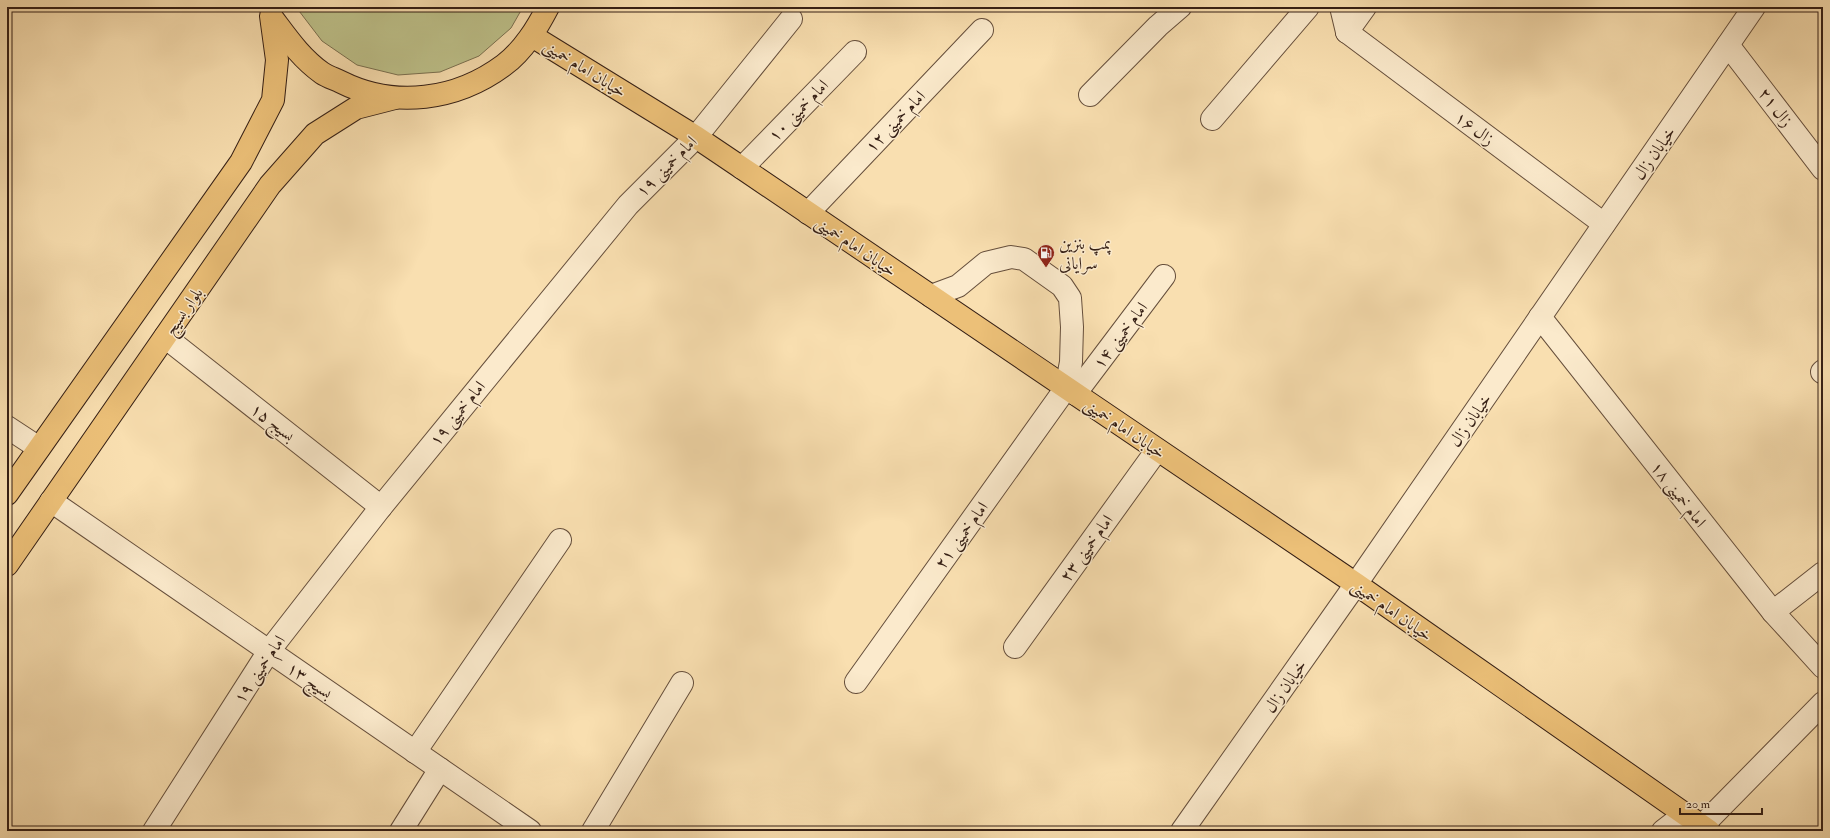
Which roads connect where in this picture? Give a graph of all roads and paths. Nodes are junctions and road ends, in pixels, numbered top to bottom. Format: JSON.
{"nodes":[{"id":1,"x":548,"y":7,"type":"edge"},
{"id":2,"x":1180,"y":7,"type":"edge"},
{"id":3,"x":1308,"y":7,"type":"edge"},
{"id":4,"x":1341,"y":7,"type":"edge"},
{"id":5,"x":1365,"y":7,"type":"edge"},
{"id":6,"x":1754,"y":7,"type":"edge"},
{"id":7,"x":270,"y":12,"type":"edge"},
{"id":8,"x":791,"y":19,"type":"dead end"},
{"id":9,"x":982,"y":30,"type":"dead end"},
{"id":10,"x":1347,"y":32,"type":"junction"},
{"id":11,"x":532,"y":36,"type":"junction"},
{"id":12,"x":1728,"y":45,"type":"junction"},
{"id":13,"x":855,"y":52,"type":"dead end"},
{"id":14,"x":1090,"y":95,"type":"dead end"},
{"id":15,"x":395,"y":98,"type":"junction"},
{"id":16,"x":1212,"y":119,"type":"dead end"},
{"id":17,"x":696,"y":137,"type":"junction"},
{"id":18,"x":742,"y":168,"type":"junction"},
{"id":19,"x":1823,"y":168,"type":"edge"},
{"id":20,"x":808,"y":213,"type":"junction"},
{"id":21,"x":1604,"y":224,"type":"junction"},
{"id":22,"x":1164,"y":276,"type":"dead end"},
{"id":23,"x":931,"y":296,"type":"junction"},
{"id":24,"x":1540,"y":317,"type":"junction"},
{"id":25,"x":165,"y":337,"type":"junction"},
{"id":26,"x":1071,"y":391,"type":"junction"},
{"id":27,"x":7,"y":427,"type":"edge"},
{"id":28,"x":39,"y":448,"type":"junction"},
{"id":29,"x":1157,"y":450,"type":"junction"},
{"id":30,"x":7,"y":494,"type":"edge"},
{"id":31,"x":51,"y":501,"type":"junction"},
{"id":32,"x":381,"y":507,"type":"junction"},
{"id":33,"x":560,"y":540,"type":"dead end"},
{"id":34,"x":7,"y":565,"type":"edge"},
{"id":35,"x":1823,"y":573,"type":"edge"},
{"id":36,"x":1356,"y":584,"type":"junction"},
{"id":37,"x":1773,"y":612,"type":"junction"},
{"id":38,"x":1015,"y":647,"type":"dead end"},
{"id":39,"x":270,"y":652,"type":"junction"},
{"id":40,"x":1823,"y":666,"type":"edge"},
{"id":41,"x":856,"y":682,"type":"dead end"},
{"id":42,"x":682,"y":683,"type":"dead end"},
{"id":43,"x":1823,"y":703,"type":"edge"},
{"id":44,"x":415,"y":752,"type":"junction"},
{"id":45,"x":440,"y":769,"type":"junction"},
{"id":46,"x":1699,"y":824,"type":"edge"},
{"id":47,"x":154,"y":831,"type":"edge"},
{"id":48,"x":401,"y":831,"type":"edge"},
{"id":49,"x":530,"y":831,"type":"edge"},
{"id":50,"x":593,"y":831,"type":"edge"},
{"id":51,"x":1182,"y":831,"type":"edge"},
{"id":52,"x":1663,"y":831,"type":"edge"}],
"edges":[{"from":1,"to":11,"type":"main road"},
{"from":2,"to":14,"type":"street"},
{"from":3,"to":16,"type":"street"},
{"from":4,"to":10,"type":"street"},
{"from":5,"to":10,"type":"street"},
{"from":6,"to":12,"type":"street","name":"خیابان زال"},
{"from":7,"to":15,"type":"main road"},
{"from":7,"to":28,"type":"main road"},
{"from":8,"to":17,"type":"street","name":"امام خمینی ۱۹"},
{"from":9,"to":20,"type":"street","name":"امام خمینی ۱۲"},
{"from":10,"to":21,"type":"street","name":"زال ۱۶"},
{"from":11,"to":15,"type":"main road"},
{"from":11,"to":17,"type":"main road","name":"خیابان امام خمینی"},
{"from":12,"to":19,"type":"street","name":"زال ۲۱"},
{"from":12,"to":21,"type":"street","name":"خیابان زال"},
{"from":13,"to":18,"type":"street","name":"امام خمینی ۱۰"},
{"from":15,"to":25,"type":"main road","name":"بلوار بسیج"},
{"from":17,"to":18,"type":"main road","name":"خیابان امام خمینی"},
{"from":17,"to":32,"type":"street","name":"امام خمینی ۱۹"},
{"from":18,"to":20,"type":"main road","name":"خیابان امام خمینی"},
{"from":20,"to":23,"type":"main road","name":"خیابان امام خمینی"},
{"from":21,"to":24,"type":"street","name":"خیابان زال"},
{"from":22,"to":26,"type":"street","name":"امام خمینی ۱۴"},
{"from":23,"to":26,"type":"main road","name":"خیابان امام خمینی"},
{"from":23,"to":26,"type":"street"},
{"from":24,"to":36,"type":"street","name":"خیابان زال"},
{"from":24,"to":37,"type":"street","name":"امام خمینی ۱۸"},
{"from":25,"to":31,"type":"main road","name":"بلوار بسیج"},
{"from":25,"to":32,"type":"street","name":"بسیج ۱۵"},
{"from":26,"to":29,"type":"main road","name":"خیابان امام خمینی"},
{"from":26,"to":41,"type":"street","name":"امام خمینی ۲۱"},
{"from":27,"to":28,"type":"street"},
{"from":28,"to":30,"type":"main road"},
{"from":29,"to":36,"type":"main road","name":"خیابان امام خمینی"},
{"from":29,"to":38,"type":"street","name":"امام خمینی ۲۳"},
{"from":31,"to":34,"type":"main road","name":"بلوار بسیج"},
{"from":31,"to":39,"type":"street","name":"بسیج ۱۳"},
{"from":32,"to":39,"type":"street","name":"امام خمینی ۱۹"},
{"from":33,"to":44,"type":"street"},
{"from":35,"to":37,"type":"street"},
{"from":36,"to":46,"type":"main road","name":"خیابان امام خمینی"},
{"from":36,"to":51,"type":"street","name":"خیابان زال"},
{"from":37,"to":40,"type":"street","name":"امام خمینی ۱۸"},
{"from":39,"to":44,"type":"street","name":"بسیج ۱۳"},
{"from":39,"to":47,"type":"street","name":"امام خمینی ۱۹"},
{"from":42,"to":50,"type":"street"},
{"from":43,"to":46,"type":"street"},
{"from":44,"to":45,"type":"street","name":"بسیج ۱۳"},
{"from":45,"to":48,"type":"street"},
{"from":45,"to":49,"type":"street","name":"بسیج ۱۳"},
{"from":46,"to":52,"type":"street"}]}
